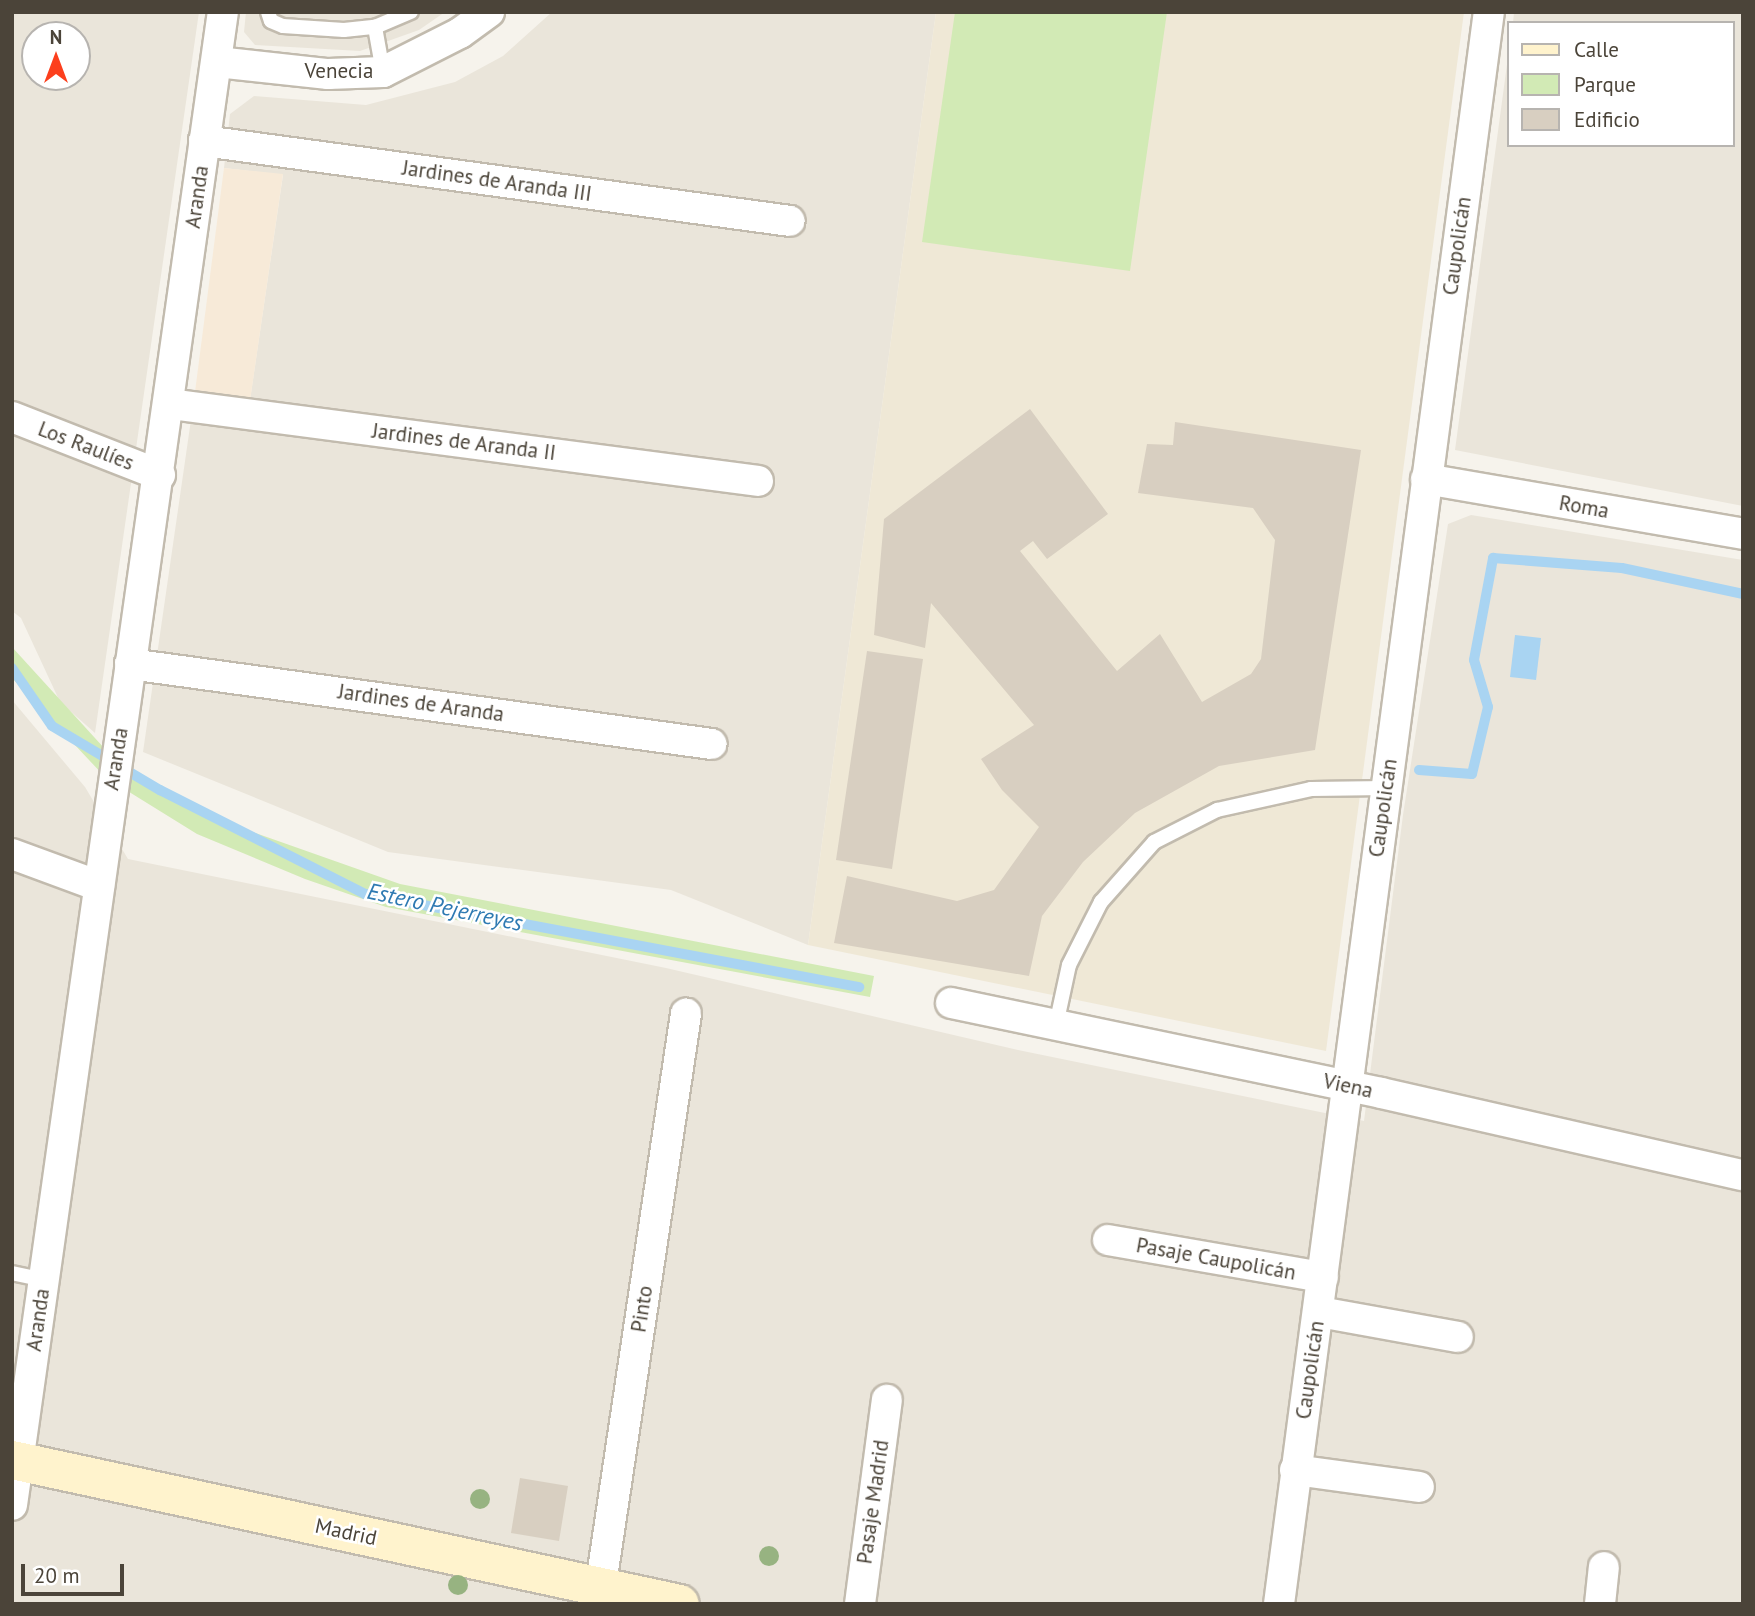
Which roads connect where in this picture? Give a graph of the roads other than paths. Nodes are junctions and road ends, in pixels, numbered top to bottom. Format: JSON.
{"nodes":[{"id":1,"x":223,"y":12,"type":"edge"},
{"id":2,"x":268,"y":12,"type":"edge"},
{"id":3,"x":411,"y":12,"type":"edge"},
{"id":4,"x":489,"y":12,"type":"edge"},
{"id":5,"x":1489,"y":12,"type":"edge"},
{"id":6,"x":374,"y":27,"type":"junction"},
{"id":7,"x":216,"y":62,"type":"junction"},
{"id":8,"x":383,"y":72,"type":"junction"},
{"id":9,"x":205,"y":141,"type":"junction"},
{"id":10,"x":790,"y":221,"type":"dead end"},
{"id":11,"x":170,"y":404,"type":"junction"},
{"id":12,"x":12,"y":417,"type":"edge"},
{"id":13,"x":160,"y":475,"type":"junction"},
{"id":14,"x":1426,"y":480,"type":"junction"},
{"id":15,"x":758,"y":481,"type":"dead end"},
{"id":16,"x":1743,"y":534,"type":"edge"},
{"id":17,"x":131,"y":664,"type":"junction"},
{"id":18,"x":712,"y":744,"type":"dead end"},
{"id":19,"x":1386,"y":788,"type":"junction"},
{"id":20,"x":12,"y":854,"type":"edge"},
{"id":21,"x":99,"y":886,"type":"junction"},
{"id":22,"x":951,"y":1003,"type":"dead end"},
{"id":23,"x":686,"y":1014,"type":"dead end"},
{"id":24,"x":1056,"y":1025,"type":"junction"},
{"id":25,"x":1346,"y":1085,"type":"junction"},
{"id":26,"x":1743,"y":1175,"type":"edge"},
{"id":27,"x":1108,"y":1240,"type":"dead end"},
{"id":28,"x":12,"y":1273,"type":"edge"},
{"id":29,"x":1323,"y":1277,"type":"junction"},
{"id":30,"x":44,"y":1280,"type":"junction"},
{"id":31,"x":1319,"y":1312,"type":"junction"},
{"id":32,"x":1458,"y":1337,"type":"dead end"},
{"id":33,"x":887,"y":1399,"type":"dead end"},
{"id":34,"x":15,"y":1461,"type":"edge"},
{"id":35,"x":1295,"y":1470,"type":"junction"},
{"id":36,"x":1419,"y":1487,"type":"dead end"},
{"id":37,"x":12,"y":1505,"type":"edge"},
{"id":38,"x":1604,"y":1567,"type":"dead end"},
{"id":39,"x":599,"y":1595,"type":"edge"},
{"id":40,"x":680,"y":1604,"type":"edge"},
{"id":41,"x":860,"y":1604,"type":"edge"},
{"id":42,"x":1279,"y":1604,"type":"edge"},
{"id":43,"x":1600,"y":1604,"type":"edge"}],
"edges":[{"from":1,"to":7,"type":"street","name":"Aranda"},
{"from":2,"to":6,"type":"lane"},
{"from":3,"to":6,"type":"lane"},
{"from":4,"to":8,"type":"street","name":"Venecia"},
{"from":5,"to":14,"type":"street","name":"Caupolicán"},
{"from":6,"to":8,"type":"lane"},
{"from":7,"to":8,"type":"street","name":"Venecia"},
{"from":7,"to":9,"type":"street","name":"Aranda"},
{"from":9,"to":10,"type":"street","name":"Jardines de Aranda III"},
{"from":9,"to":11,"type":"street","name":"Aranda"},
{"from":11,"to":13,"type":"street","name":"Aranda"},
{"from":11,"to":15,"type":"street","name":"Jardines de Aranda II"},
{"from":12,"to":13,"type":"street","name":"Los Raulíes"},
{"from":13,"to":17,"type":"street","name":"Aranda"},
{"from":14,"to":16,"type":"street","name":"Roma"},
{"from":14,"to":19,"type":"street","name":"Caupolicán"},
{"from":17,"to":18,"type":"street","name":"Jardines de Aranda"},
{"from":17,"to":21,"type":"street","name":"Aranda"},
{"from":19,"to":24,"type":"lane"},
{"from":19,"to":25,"type":"street","name":"Caupolicán"},
{"from":20,"to":21,"type":"street"},
{"from":21,"to":30,"type":"street","name":"Aranda"},
{"from":22,"to":24,"type":"street","name":"Viena"},
{"from":23,"to":39,"type":"street","name":"Pinto"},
{"from":24,"to":25,"type":"street","name":"Viena"},
{"from":25,"to":26,"type":"street","name":"Viena"},
{"from":25,"to":29,"type":"street","name":"Caupolicán"},
{"from":27,"to":29,"type":"street","name":"Pasaje Caupolicán"},
{"from":28,"to":30,"type":"lane"},
{"from":29,"to":31,"type":"street","name":"Caupolicán"},
{"from":30,"to":34,"type":"street","name":"Aranda"},
{"from":31,"to":32,"type":"street"},
{"from":31,"to":35,"type":"street","name":"Caupolicán"},
{"from":33,"to":41,"type":"street","name":"Pasaje Madrid"},
{"from":34,"to":37,"type":"street","name":"Aranda"},
{"from":34,"to":39,"type":"street","name":"Madrid"},
{"from":35,"to":36,"type":"street"},
{"from":35,"to":42,"type":"street","name":"Caupolicán"},
{"from":38,"to":43,"type":"street"},
{"from":39,"to":40,"type":"street","name":"Madrid"}]}
